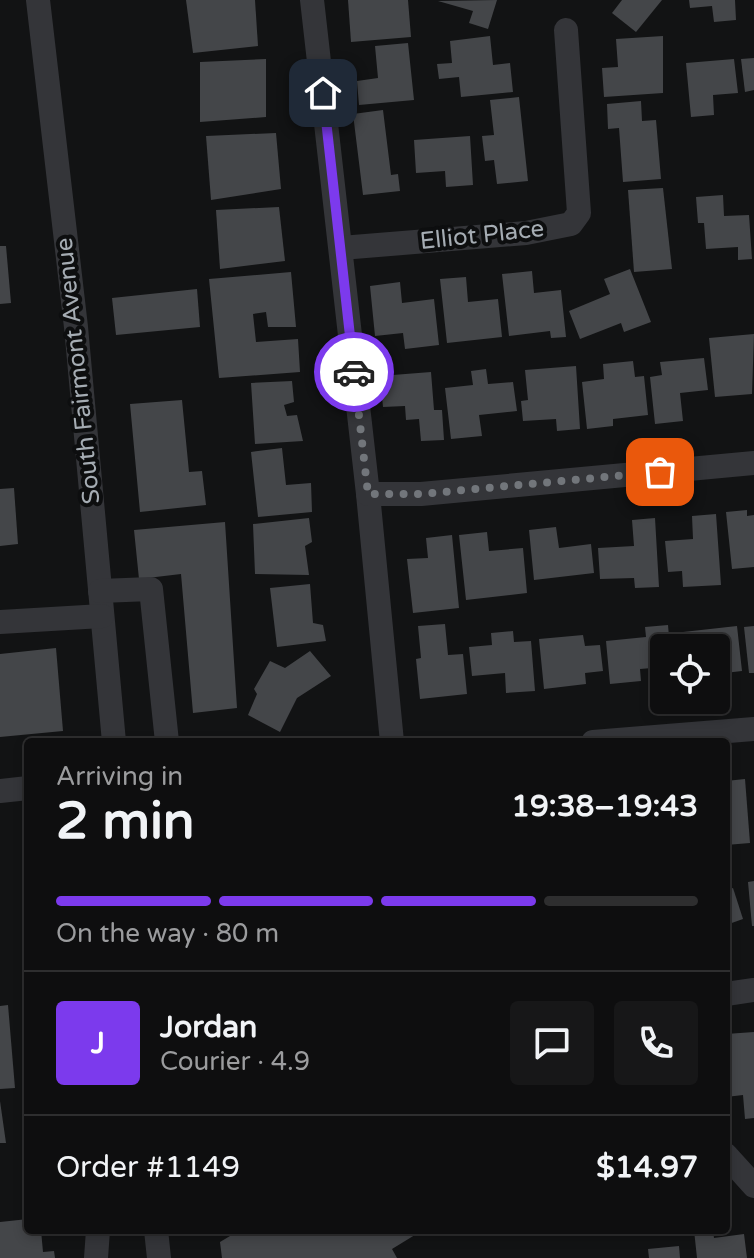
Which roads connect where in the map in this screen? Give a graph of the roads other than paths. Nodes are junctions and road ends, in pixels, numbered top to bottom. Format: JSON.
{"nodes":[{"id":1,"x":38,"y":0,"type":"edge"},
{"id":2,"x":312,"y":0,"type":"edge"},
{"id":3,"x":566,"y":30,"type":"dead end"},
{"id":4,"x":341,"y":248,"type":"junction"},
{"id":5,"x":754,"y":463,"type":"edge"},
{"id":6,"x":368,"y":494,"type":"junction"},
{"id":7,"x":100,"y":591,"type":"junction"},
{"id":8,"x":102,"y":616,"type":"junction"},
{"id":9,"x":0,"y":622,"type":"edge"},
{"id":10,"x":754,"y":729,"type":"edge"},
{"id":11,"x":114,"y":738,"type":"edge"},
{"id":12,"x":167,"y":738,"type":"edge"},
{"id":13,"x":392,"y":738,"type":"edge"},
{"id":14,"x":643,"y":738,"type":"edge"},
{"id":15,"x":24,"y":788,"type":"edge"},
{"id":16,"x":0,"y":791,"type":"edge"},
{"id":17,"x":754,"y":990,"type":"edge"},
{"id":18,"x":730,"y":993,"type":"edge"},
{"id":19,"x":730,"y":1159,"type":"edge"},
{"id":20,"x":754,"y":1186,"type":"edge"},
{"id":21,"x":98,"y":1234,"type":"edge"},
{"id":22,"x":156,"y":1234,"type":"edge"},
{"id":23,"x":96,"y":1258,"type":"edge"},
{"id":24,"x":159,"y":1258,"type":"edge"}],
"edges":[{"from":1,"to":7,"type":"street","name":"South Fairmont Avenue"},
{"from":2,"to":4,"type":"street"},
{"from":3,"to":4,"type":"street","name":"Elliot Place"},
{"from":4,"to":6,"type":"street"},
{"from":5,"to":6,"type":"street"},
{"from":6,"to":13,"type":"street"},
{"from":7,"to":8,"type":"street","name":"South Fairmont Avenue"},
{"from":7,"to":12,"type":"street"},
{"from":8,"to":9,"type":"street"},
{"from":8,"to":11,"type":"street","name":"South Fairmont Avenue"},
{"from":10,"to":14,"type":"street"},
{"from":15,"to":16,"type":"street"},
{"from":17,"to":18,"type":"street"},
{"from":19,"to":20,"type":"street"},
{"from":21,"to":23,"type":"street"},
{"from":22,"to":24,"type":"street"}]}
